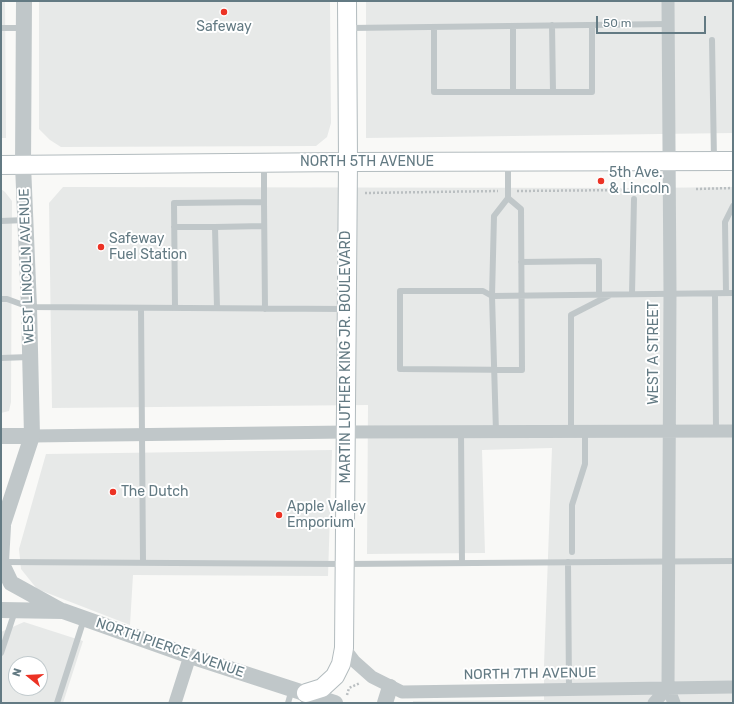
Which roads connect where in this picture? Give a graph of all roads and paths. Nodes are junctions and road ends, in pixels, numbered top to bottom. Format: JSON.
{"nodes":[{"id":1,"x":24,"y":1,"type":"edge"},
{"id":2,"x":347,"y":1,"type":"edge"},
{"id":3,"x":668,"y":1,"type":"edge"},
{"id":4,"x":668,"y":24,"type":"junction"},
{"id":5,"x":552,"y":25,"type":"junction"},
{"id":6,"x":592,"y":25,"type":"junction"},
{"id":7,"x":513,"y":26,"type":"junction"},
{"id":8,"x":434,"y":27,"type":"junction"},
{"id":9,"x":1,"y":28,"type":"edge"},
{"id":10,"x":24,"y":28,"type":"junction"},
{"id":11,"x":347,"y":28,"type":"junction"},
{"id":12,"x":712,"y":40,"type":"dead end"},
{"id":13,"x":513,"y":92,"type":"junction"},
{"id":14,"x":553,"y":92,"type":"junction"},
{"id":15,"x":348,"y":162,"type":"junction"},
{"id":16,"x":508,"y":162,"type":"junction"},
{"id":17,"x":714,"y":162,"type":"junction"},
{"id":18,"x":733,"y":162,"type":"edge"},
{"id":19,"x":264,"y":163,"type":"junction"},
{"id":20,"x":668,"y":163,"type":"junction"},
{"id":21,"x":1,"y":165,"type":"edge"},
{"id":22,"x":23,"y":165,"type":"junction"},
{"id":23,"x":733,"y":188,"type":"edge"},
{"id":24,"x":696,"y":189,"type":"dead end"},
{"id":25,"x":508,"y":198,"type":"junction"},
{"id":26,"x":634,"y":199,"type":"dead end"},
{"id":27,"x":264,"y":202,"type":"junction"},
{"id":28,"x":733,"y":206,"type":"edge"},
{"id":29,"x":26,"y":220,"type":"junction"},
{"id":30,"x":1,"y":222,"type":"edge"},
{"id":31,"x":264,"y":226,"type":"junction"},
{"id":32,"x":174,"y":227,"type":"junction"},
{"id":33,"x":215,"y":227,"type":"junction"},
{"id":34,"x":521,"y":262,"type":"junction"},
{"id":35,"x":670,"y":293,"type":"junction"},
{"id":36,"x":726,"y":293,"type":"junction"},
{"id":37,"x":733,"y":293,"type":"edge"},
{"id":38,"x":599,"y":294,"type":"junction"},
{"id":39,"x":612,"y":294,"type":"junction"},
{"id":40,"x":632,"y":294,"type":"junction"},
{"id":41,"x":715,"y":294,"type":"junction"},
{"id":42,"x":521,"y":295,"type":"junction"},
{"id":43,"x":492,"y":296,"type":"junction"},
{"id":44,"x":1,"y":299,"type":"edge"},
{"id":45,"x":29,"y":307,"type":"junction"},
{"id":46,"x":141,"y":308,"type":"junction"},
{"id":47,"x":175,"y":308,"type":"junction"},
{"id":48,"x":217,"y":308,"type":"junction"},
{"id":49,"x":265,"y":309,"type":"junction"},
{"id":50,"x":347,"y":310,"type":"junction"},
{"id":51,"x":30,"y":357,"type":"junction"},
{"id":52,"x":1,"y":358,"type":"edge"},
{"id":53,"x":494,"y":370,"type":"junction"},
{"id":54,"x":716,"y":431,"type":"junction"},
{"id":55,"x":733,"y":431,"type":"edge"},
{"id":56,"x":346,"y":432,"type":"junction"},
{"id":57,"x":461,"y":432,"type":"junction"},
{"id":58,"x":496,"y":432,"type":"junction"},
{"id":59,"x":571,"y":432,"type":"junction"},
{"id":60,"x":585,"y":432,"type":"junction"},
{"id":61,"x":670,"y":432,"type":"junction"},
{"id":62,"x":142,"y":434,"type":"junction"},
{"id":63,"x":1,"y":436,"type":"edge"},
{"id":64,"x":32,"y":436,"type":"junction"},
{"id":65,"x":2,"y":528,"type":"edge"},
{"id":66,"x":572,"y":552,"type":"dead end"},
{"id":67,"x":733,"y":560,"type":"edge"},
{"id":68,"x":669,"y":561,"type":"junction"},
{"id":69,"x":1,"y":562,"type":"edge"},
{"id":70,"x":143,"y":562,"type":"junction"},
{"id":71,"x":568,"y":562,"type":"junction"},
{"id":72,"x":462,"y":563,"type":"junction"},
{"id":73,"x":345,"y":564,"type":"junction"},
{"id":74,"x":8,"y":610,"type":"edge"},
{"id":75,"x":63,"y":611,"type":"junction"},
{"id":76,"x":84,"y":619,"type":"junction"},
{"id":77,"x":344,"y":648,"type":"junction"},
{"id":78,"x":1,"y":653,"type":"edge"},
{"id":79,"x":190,"y":656,"type":"junction"},
{"id":80,"x":360,"y":682,"type":"dead end"},
{"id":81,"x":390,"y":687,"type":"junction"},
{"id":82,"x":733,"y":687,"type":"edge"},
{"id":83,"x":668,"y":688,"type":"junction"},
{"id":84,"x":569,"y":689,"type":"junction"},
{"id":85,"x":295,"y":695,"type":"edge"},
{"id":86,"x":341,"y":699,"type":"edge"},
{"id":87,"x":57,"y":703,"type":"edge"},
{"id":88,"x":175,"y":703,"type":"edge"},
{"id":89,"x":385,"y":703,"type":"edge"},
{"id":90,"x":654,"y":703,"type":"edge"},
{"id":91,"x":674,"y":703,"type":"edge"}],
"edges":[{"from":1,"to":10,"type":"street","name":"WEST LINCOLN AVENUE"},
{"from":2,"to":11,"type":"main road","name":"MARTIN LUTHER KING JR. BOULEVARD"},
{"from":3,"to":4,"type":"street","name":"WEST A STREET"},
{"from":4,"to":6,"type":"lane"},
{"from":4,"to":20,"type":"street","name":"WEST A STREET"},
{"from":5,"to":6,"type":"lane"},
{"from":5,"to":7,"type":"lane"},
{"from":5,"to":14,"type":"lane"},
{"from":6,"to":14,"type":"lane"},
{"from":7,"to":8,"type":"lane"},
{"from":7,"to":13,"type":"lane"},
{"from":8,"to":11,"type":"lane"},
{"from":8,"to":13,"type":"lane"},
{"from":9,"to":10,"type":"lane"},
{"from":10,"to":22,"type":"street","name":"WEST LINCOLN AVENUE"},
{"from":11,"to":15,"type":"main road","name":"MARTIN LUTHER KING JR. BOULEVARD"},
{"from":12,"to":17,"type":"lane"},
{"from":13,"to":14,"type":"lane"},
{"from":15,"to":16,"type":"main road","name":"NORTH 5TH AVENUE"},
{"from":15,"to":19,"type":"main road","name":"NORTH 5TH AVENUE"},
{"from":15,"to":50,"type":"main road","name":"MARTIN LUTHER KING JR. BOULEVARD"},
{"from":16,"to":20,"type":"main road","name":"NORTH 5TH AVENUE"},
{"from":16,"to":25,"type":"lane"},
{"from":17,"to":18,"type":"main road","name":"NORTH 5TH AVENUE"},
{"from":17,"to":20,"type":"main road","name":"NORTH 5TH AVENUE"},
{"from":19,"to":22,"type":"main road","name":"NORTH 5TH AVENUE"},
{"from":19,"to":27,"type":"lane"},
{"from":20,"to":35,"type":"street","name":"WEST A STREET"},
{"from":21,"to":22,"type":"main road","name":"NORTH 5TH AVENUE"},
{"from":22,"to":29,"type":"street","name":"WEST LINCOLN AVENUE"},
{"from":23,"to":24,"type":"path"},
{"from":25,"to":34,"type":"lane"},
{"from":25,"to":43,"type":"lane"},
{"from":26,"to":40,"type":"lane"},
{"from":27,"to":31,"type":"lane"},
{"from":27,"to":32,"type":"lane"},
{"from":28,"to":36,"type":"lane"},
{"from":29,"to":30,"type":"lane"},
{"from":29,"to":45,"type":"street","name":"WEST LINCOLN AVENUE"},
{"from":31,"to":33,"type":"lane"},
{"from":31,"to":49,"type":"lane"},
{"from":32,"to":33,"type":"lane"},
{"from":32,"to":47,"type":"lane"},
{"from":33,"to":48,"type":"lane"},
{"from":34,"to":38,"type":"lane"},
{"from":34,"to":42,"type":"lane"},
{"from":35,"to":40,"type":"lane"},
{"from":35,"to":41,"type":"lane"},
{"from":35,"to":61,"type":"street","name":"WEST A STREET"},
{"from":36,"to":37,"type":"lane"},
{"from":36,"to":41,"type":"lane"},
{"from":38,"to":39,"type":"lane"},
{"from":38,"to":42,"type":"lane"},
{"from":39,"to":40,"type":"lane"},
{"from":39,"to":59,"type":"lane"},
{"from":41,"to":54,"type":"lane"},
{"from":42,"to":43,"type":"lane"},
{"from":42,"to":53,"type":"lane"},
{"from":43,"to":53,"type":"lane"},
{"from":43,"to":53,"type":"lane"},
{"from":44,"to":45,"type":"lane"},
{"from":45,"to":46,"type":"lane"},
{"from":45,"to":51,"type":"street","name":"WEST LINCOLN AVENUE"},
{"from":46,"to":47,"type":"lane"},
{"from":46,"to":62,"type":"lane"},
{"from":47,"to":48,"type":"lane"},
{"from":48,"to":49,"type":"lane"},
{"from":49,"to":50,"type":"lane"},
{"from":50,"to":56,"type":"main road","name":"MARTIN LUTHER KING JR. BOULEVARD"},
{"from":51,"to":52,"type":"lane"},
{"from":51,"to":64,"type":"street","name":"WEST LINCOLN AVENUE"},
{"from":53,"to":58,"type":"lane"},
{"from":54,"to":55,"type":"street"},
{"from":54,"to":61,"type":"street"},
{"from":56,"to":57,"type":"street"},
{"from":56,"to":62,"type":"street"},
{"from":56,"to":73,"type":"main road","name":"MARTIN LUTHER KING JR. BOULEVARD"},
{"from":57,"to":58,"type":"street"},
{"from":57,"to":72,"type":"lane"},
{"from":58,"to":59,"type":"street"},
{"from":59,"to":60,"type":"street"},
{"from":60,"to":61,"type":"street"},
{"from":60,"to":66,"type":"lane"},
{"from":61,"to":68,"type":"street","name":"WEST A STREET"},
{"from":62,"to":64,"type":"street"},
{"from":62,"to":70,"type":"lane"},
{"from":63,"to":64,"type":"street"},
{"from":64,"to":65,"type":"street","name":"WEST LINCOLN AVENUE"},
{"from":65,"to":69,"type":"street","name":"WEST LINCOLN AVENUE"},
{"from":67,"to":68,"type":"lane"},
{"from":68,"to":71,"type":"lane"},
{"from":68,"to":83,"type":"street","name":"WEST A STREET"},
{"from":69,"to":70,"type":"lane"},
{"from":69,"to":75,"type":"street","name":"WEST LINCOLN AVENUE"},
{"from":70,"to":73,"type":"lane"},
{"from":71,"to":72,"type":"lane"},
{"from":71,"to":84,"type":"lane"},
{"from":72,"to":73,"type":"lane"},
{"from":73,"to":77,"type":"main road","name":"MARTIN LUTHER KING JR. BOULEVARD"},
{"from":74,"to":75,"type":"street","name":"NORTH PIERCE AVENUE"},
{"from":74,"to":78,"type":"lane"},
{"from":75,"to":76,"type":"street","name":"NORTH PIERCE AVENUE"},
{"from":76,"to":79,"type":"street","name":"NORTH PIERCE AVENUE"},
{"from":76,"to":87,"type":"lane"},
{"from":77,"to":81,"type":"street","name":"NORTH 7TH AVENUE"},
{"from":77,"to":85,"type":"main road","name":"MARTIN LUTHER KING JR. BOULEVARD"},
{"from":79,"to":85,"type":"street","name":"NORTH PIERCE AVENUE"},
{"from":79,"to":88,"type":"street"},
{"from":80,"to":86,"type":"path"},
{"from":81,"to":84,"type":"street","name":"NORTH 7TH AVENUE"},
{"from":81,"to":89,"type":"street"},
{"from":82,"to":83,"type":"street","name":"NORTH 7TH AVENUE"},
{"from":83,"to":84,"type":"street","name":"NORTH 7TH AVENUE"},
{"from":83,"to":90,"type":"street"},
{"from":83,"to":91,"type":"street","name":"WEST A STREET"},
{"from":85,"to":86,"type":"street","name":"NORTH PIERCE AVENUE"}]}
